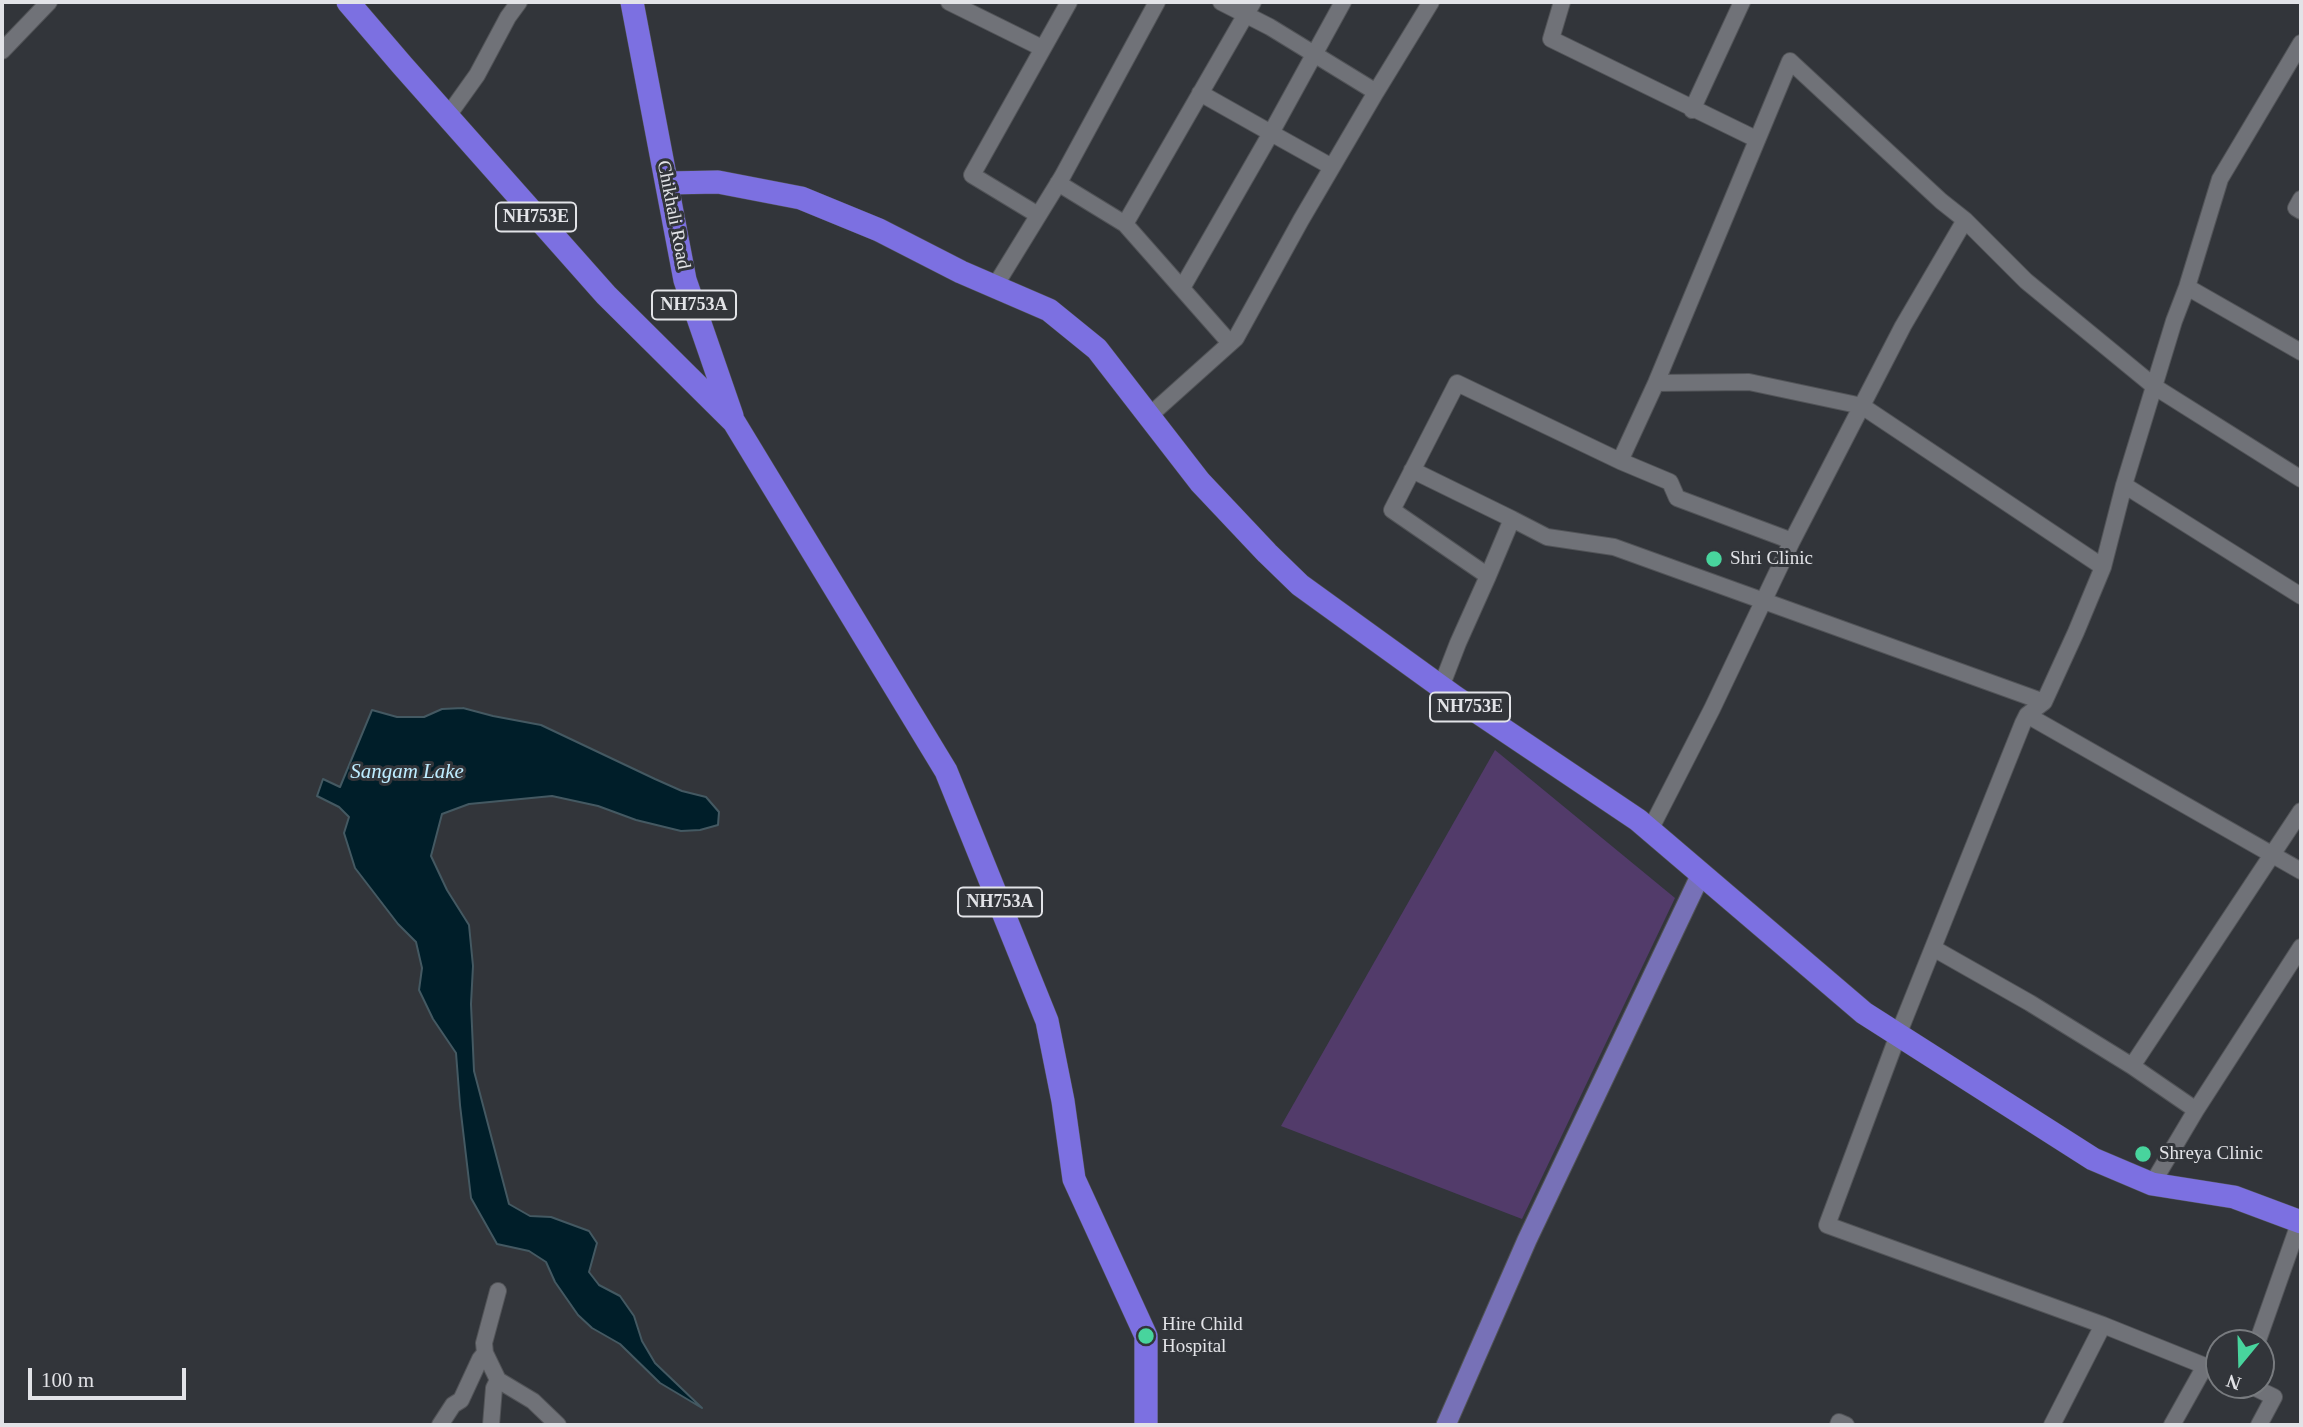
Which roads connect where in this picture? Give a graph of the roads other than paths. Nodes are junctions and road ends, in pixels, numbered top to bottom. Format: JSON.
{"nodes":[{"id":1,"x":49,"y":2,"type":"edge"},
{"id":2,"x":348,"y":2,"type":"edge"},
{"id":3,"x":519,"y":2,"type":"edge"},
{"id":4,"x":632,"y":2,"type":"edge"},
{"id":5,"x":950,"y":2,"type":"edge"},
{"id":6,"x":1069,"y":2,"type":"edge"},
{"id":7,"x":1157,"y":2,"type":"edge"},
{"id":8,"x":1222,"y":2,"type":"edge"},
{"id":9,"x":1343,"y":2,"type":"edge"},
{"id":10,"x":1432,"y":2,"type":"edge"},
{"id":11,"x":1562,"y":2,"type":"edge"},
{"id":12,"x":1742,"y":2,"type":"edge"},
{"id":13,"x":1249,"y":8,"type":"edge"},
{"id":14,"x":2301,"y":43,"type":"edge"},
{"id":15,"x":1042,"y":48,"type":"junction"},
{"id":16,"x":2,"y":51,"type":"edge"},
{"id":17,"x":1313,"y":54,"type":"junction"},
{"id":18,"x":1376,"y":92,"type":"junction"},
{"id":19,"x":1200,"y":93,"type":"junction"},
{"id":20,"x":1692,"y":110,"type":"junction"},
{"id":21,"x":447,"y":117,"type":"junction"},
{"id":22,"x":1270,"y":133,"type":"junction"},
{"id":23,"x":1756,"y":139,"type":"junction"},
{"id":24,"x":1332,"y":167,"type":"junction"},
{"id":25,"x":667,"y":183,"type":"junction"},
{"id":26,"x":1058,"y":183,"type":"junction"},
{"id":27,"x":2301,"y":199,"type":"edge"},
{"id":28,"x":2301,"y":211,"type":"edge"},
{"id":29,"x":1038,"y":215,"type":"junction"},
{"id":30,"x":1965,"y":220,"type":"junction"},
{"id":31,"x":1125,"y":224,"type":"junction"},
{"id":32,"x":995,"y":286,"type":"junction"},
{"id":33,"x":2187,"y":286,"type":"junction"},
{"id":34,"x":1182,"y":288,"type":"junction"},
{"id":35,"x":1230,"y":343,"type":"junction"},
{"id":36,"x":2301,"y":352,"type":"edge"},
{"id":37,"x":1656,"y":383,"type":"junction"},
{"id":38,"x":2155,"y":387,"type":"junction"},
{"id":39,"x":1862,"y":406,"type":"junction"},
{"id":40,"x":1149,"y":416,"type":"junction"},
{"id":41,"x":734,"y":422,"type":"junction"},
{"id":42,"x":1620,"y":461,"type":"junction"},
{"id":43,"x":1412,"y":470,"type":"junction"},
{"id":44,"x":2301,"y":479,"type":"edge"},
{"id":45,"x":2124,"y":485,"type":"junction"},
{"id":46,"x":1512,"y":519,"type":"junction"},
{"id":47,"x":1793,"y":541,"type":"junction"},
{"id":48,"x":2103,"y":568,"type":"junction"},
{"id":49,"x":1488,"y":576,"type":"junction"},
{"id":50,"x":2301,"y":596,"type":"edge"},
{"id":51,"x":1764,"y":601,"type":"junction"},
{"id":52,"x":1441,"y":687,"type":"junction"},
{"id":53,"x":2044,"y":702,"type":"junction"},
{"id":54,"x":2027,"y":715,"type":"junction"},
{"id":55,"x":2301,"y":811,"type":"edge"},
{"id":56,"x":1650,"y":830,"type":"junction"},
{"id":57,"x":2273,"y":855,"type":"junction"},
{"id":58,"x":2301,"y":871,"type":"edge"},
{"id":59,"x":1701,"y":874,"type":"junction"},
{"id":60,"x":2301,"y":947,"type":"edge"},
{"id":61,"x":1933,"y":948,"type":"junction"},
{"id":62,"x":1898,"y":1035,"type":"junction"},
{"id":63,"x":2132,"y":1066,"type":"junction"},
{"id":64,"x":2196,"y":1110,"type":"junction"},
{"id":65,"x":2152,"y":1184,"type":"junction"},
{"id":66,"x":2301,"y":1222,"type":"edge"},
{"id":67,"x":498,"y":1291,"type":"dead end"},
{"id":68,"x":2103,"y":1325,"type":"junction"},
{"id":69,"x":2262,"y":1329,"type":"edge"},
{"id":70,"x":485,"y":1353,"type":"junction"},
{"id":71,"x":2205,"y":1366,"type":"edge"},
{"id":72,"x":2205,"y":1379,"type":"edge"},
{"id":73,"x":498,"y":1380,"type":"junction"},
{"id":74,"x":2273,"y":1399,"type":"edge"},
{"id":75,"x":440,"y":1425,"type":"edge"},
{"id":76,"x":491,"y":1425,"type":"edge"},
{"id":77,"x":558,"y":1425,"type":"edge"},
{"id":78,"x":1146,"y":1425,"type":"edge"},
{"id":79,"x":1446,"y":1425,"type":"edge"},
{"id":80,"x":1838,"y":1425,"type":"edge"},
{"id":81,"x":1846,"y":1425,"type":"edge"},
{"id":82,"x":2052,"y":1425,"type":"edge"},
{"id":83,"x":2172,"y":1425,"type":"edge"},
{"id":84,"x":2259,"y":1425,"type":"edge"}],
"edges":[{"from":1,"to":16,"type":"street"},
{"from":2,"to":21,"type":"highway","number":"NH753E"},
{"from":3,"to":21,"type":"street"},
{"from":4,"to":25,"type":"highway","name":"Chikhali Road","number":"NH753A"},
{"from":5,"to":15,"type":"street"},
{"from":6,"to":15,"type":"street"},
{"from":7,"to":26,"type":"street"},
{"from":8,"to":13,"type":"street"},
{"from":9,"to":17,"type":"street"},
{"from":10,"to":18,"type":"street"},
{"from":11,"to":20,"type":"street"},
{"from":12,"to":20,"type":"street"},
{"from":13,"to":17,"type":"street"},
{"from":13,"to":19,"type":"street"},
{"from":14,"to":33,"type":"street"},
{"from":15,"to":29,"type":"street"},
{"from":17,"to":18,"type":"street"},
{"from":17,"to":22,"type":"street"},
{"from":18,"to":24,"type":"street"},
{"from":19,"to":22,"type":"street"},
{"from":19,"to":31,"type":"street"},
{"from":20,"to":23,"type":"street"},
{"from":21,"to":41,"type":"highway","number":"NH753E"},
{"from":22,"to":24,"type":"street"},
{"from":22,"to":34,"type":"street"},
{"from":23,"to":30,"type":"street"},
{"from":23,"to":37,"type":"street"},
{"from":24,"to":35,"type":"street"},
{"from":25,"to":32,"type":"highway","number":"NH753E"},
{"from":25,"to":41,"type":"highway","name":"Chikhali Road","number":"NH753A"},
{"from":26,"to":29,"type":"street"},
{"from":26,"to":31,"type":"street"},
{"from":27,"to":28,"type":"street"},
{"from":29,"to":32,"type":"street"},
{"from":30,"to":38,"type":"street"},
{"from":30,"to":39,"type":"street"},
{"from":31,"to":34,"type":"street"},
{"from":32,"to":40,"type":"highway","number":"NH753E"},
{"from":33,"to":36,"type":"street"},
{"from":33,"to":38,"type":"street"},
{"from":34,"to":35,"type":"street"},
{"from":35,"to":40,"type":"street"},
{"from":37,"to":39,"type":"street"},
{"from":37,"to":42,"type":"street"},
{"from":38,"to":44,"type":"street"},
{"from":38,"to":45,"type":"street"},
{"from":39,"to":47,"type":"street"},
{"from":39,"to":48,"type":"street"},
{"from":40,"to":52,"type":"highway","number":"NH753E"},
{"from":41,"to":78,"type":"highway","number":"NH753A"},
{"from":42,"to":43,"type":"street"},
{"from":42,"to":47,"type":"street"},
{"from":43,"to":46,"type":"street"},
{"from":43,"to":49,"type":"street"},
{"from":45,"to":48,"type":"street"},
{"from":45,"to":50,"type":"street"},
{"from":46,"to":49,"type":"street"},
{"from":46,"to":51,"type":"street"},
{"from":47,"to":51,"type":"street"},
{"from":48,"to":53,"type":"street"},
{"from":49,"to":52,"type":"street"},
{"from":51,"to":53,"type":"street"},
{"from":51,"to":56,"type":"street"},
{"from":52,"to":56,"type":"highway","number":"NH753E"},
{"from":53,"to":54,"type":"street"},
{"from":54,"to":57,"type":"street"},
{"from":54,"to":61,"type":"street"},
{"from":55,"to":57,"type":"street"},
{"from":56,"to":59,"type":"highway","number":"NH753E"},
{"from":57,"to":58,"type":"street"},
{"from":57,"to":63,"type":"street"},
{"from":59,"to":62,"type":"highway","number":"NH753E"},
{"from":59,"to":79,"type":"main road"},
{"from":60,"to":64,"type":"street"},
{"from":61,"to":62,"type":"street"},
{"from":61,"to":63,"type":"street"},
{"from":62,"to":65,"type":"highway","number":"NH753E"},
{"from":62,"to":68,"type":"street"},
{"from":63,"to":64,"type":"street"},
{"from":64,"to":65,"type":"street"},
{"from":65,"to":66,"type":"highway","number":"NH753E"},
{"from":66,"to":69,"type":"street"},
{"from":67,"to":70,"type":"street"},
{"from":68,"to":71,"type":"street"},
{"from":68,"to":82,"type":"street"},
{"from":70,"to":73,"type":"street"},
{"from":70,"to":75,"type":"street"},
{"from":72,"to":83,"type":"street"},
{"from":73,"to":76,"type":"street"},
{"from":73,"to":77,"type":"street"},
{"from":74,"to":84,"type":"street"},
{"from":80,"to":81,"type":"street"}]}
